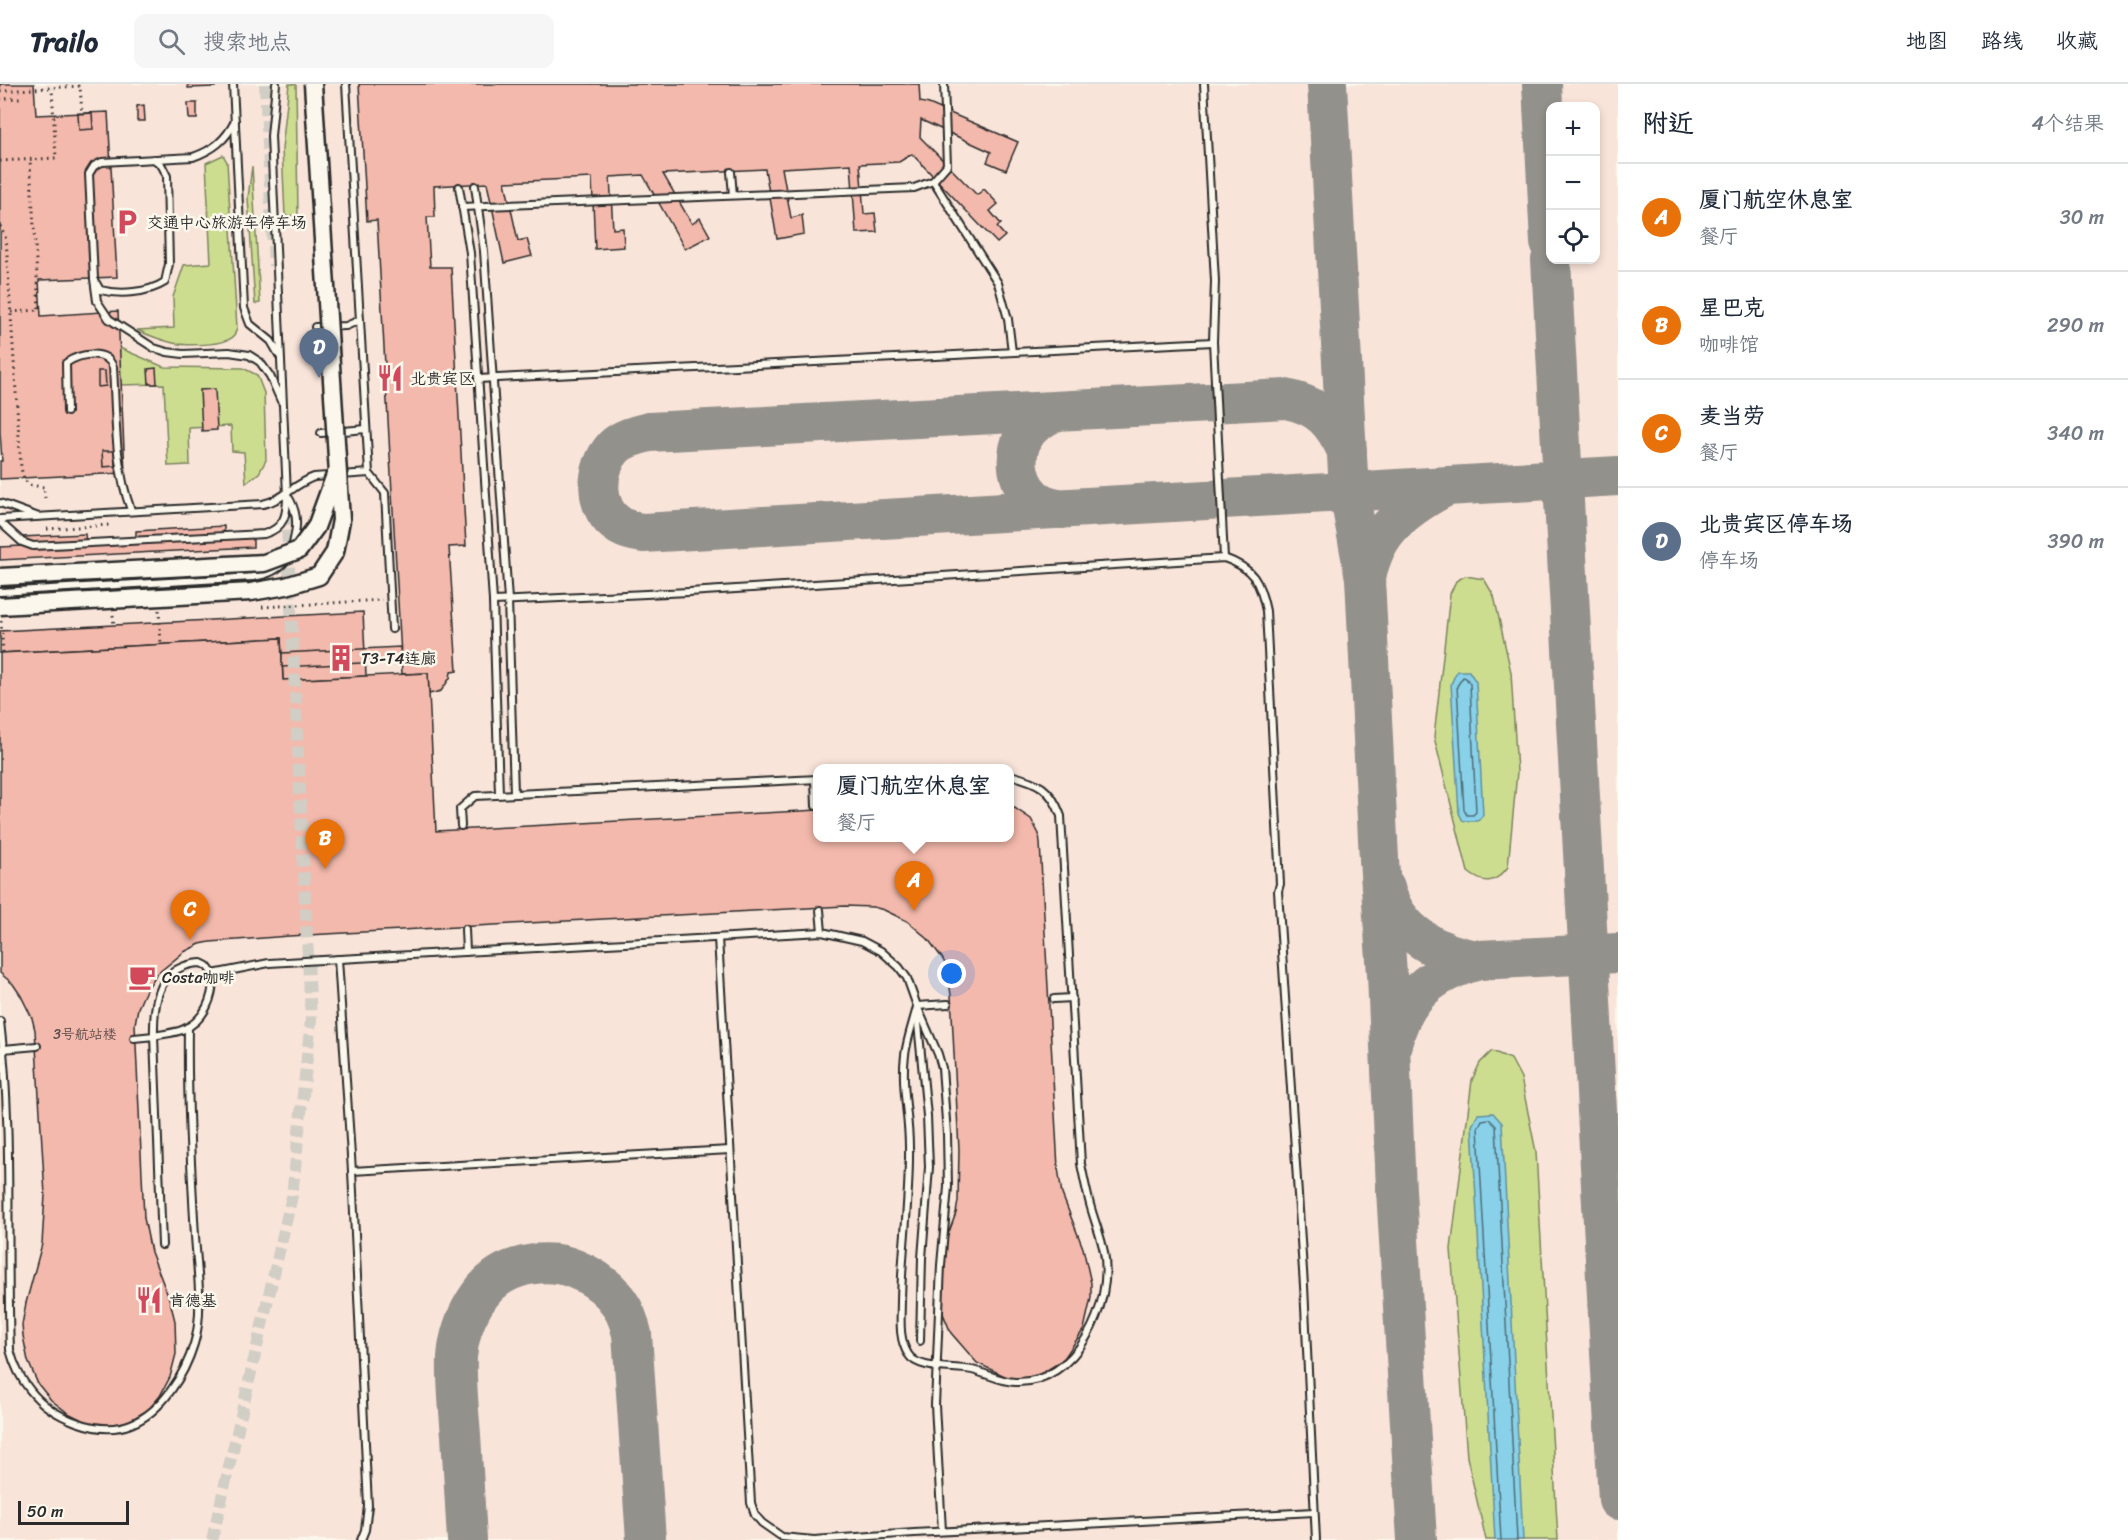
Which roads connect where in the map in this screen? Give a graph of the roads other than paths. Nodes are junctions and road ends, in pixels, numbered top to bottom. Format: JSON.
{"nodes":[{"id":1,"x":233,"y":84,"type":"edge"},
{"id":2,"x":276,"y":84,"type":"edge"},
{"id":3,"x":313,"y":84,"type":"edge"},
{"id":4,"x":346,"y":84,"type":"edge"},
{"id":5,"x":944,"y":84,"type":"edge"},
{"id":6,"x":1204,"y":84,"type":"edge"},
{"id":7,"x":235,"y":121,"type":"junction"},
{"id":8,"x":154,"y":159,"type":"junction"},
{"id":9,"x":731,"y":172,"type":"dead end"},
{"id":10,"x":933,"y":181,"type":"junction"},
{"id":11,"x":475,"y":186,"type":"dead end"},
{"id":12,"x":459,"y":188,"type":"dead end"},
{"id":13,"x":732,"y":195,"type":"junction"},
{"id":14,"x":478,"y":206,"type":"junction"},
{"id":15,"x":462,"y":207,"type":"junction"},
{"id":16,"x":94,"y":279,"type":"junction"},
{"id":17,"x":360,"y":320,"type":"junction"},
{"id":18,"x":315,"y":327,"type":"dead end"},
{"id":19,"x":1213,"y":342,"type":"junction"},
{"id":20,"x":1012,"y":352,"type":"junction"},
{"id":21,"x":281,"y":358,"type":"junction"},
{"id":22,"x":493,"y":378,"type":"junction"},
{"id":23,"x":478,"y":379,"type":"junction"},
{"id":24,"x":283,"y":407,"type":"junction"},
{"id":25,"x":67,"y":412,"type":"dead end"},
{"id":26,"x":366,"y":429,"type":"junction"},
{"id":27,"x":321,"y":433,"type":"dead end"},
{"id":28,"x":338,"y":467,"type":"junction"},
{"id":29,"x":369,"y":473,"type":"junction"},
{"id":30,"x":287,"y":495,"type":"junction"},
{"id":31,"x":0,"y":503,"type":"edge"},
{"id":32,"x":130,"y":510,"type":"junction"},
{"id":33,"x":40,"y":517,"type":"junction"},
{"id":34,"x":0,"y":520,"type":"edge"},
{"id":35,"x":1224,"y":558,"type":"junction"},
{"id":36,"x":0,"y":577,"type":"edge"},
{"id":37,"x":0,"y":592,"type":"edge"},
{"id":38,"x":508,"y":600,"type":"junction"},
{"id":39,"x":492,"y":601,"type":"junction"},
{"id":40,"x":0,"y":606,"type":"edge"},
{"id":41,"x":392,"y":629,"type":"dead end"},
{"id":42,"x":1014,"y":776,"type":"edge"},
{"id":43,"x":813,"y":779,"type":"edge"},
{"id":44,"x":514,"y":793,"type":"junction"},
{"id":45,"x":499,"y":794,"type":"junction"},
{"id":46,"x":461,"y":826,"type":"dead end"},
{"id":47,"x":820,"y":910,"type":"dead end"},
{"id":48,"x":465,"y":930,"type":"dead end"},
{"id":49,"x":822,"y":932,"type":"junction"},
{"id":50,"x":718,"y":938,"type":"junction"},
{"id":51,"x":466,"y":952,"type":"junction"},
{"id":52,"x":339,"y":959,"type":"junction"},
{"id":53,"x":213,"y":974,"type":"junction"},
{"id":54,"x":1072,"y":998,"type":"junction"},
{"id":55,"x":1054,"y":999,"type":"dead end"},
{"id":56,"x":948,"y":1005,"type":"dead end"},
{"id":57,"x":917,"y":1006,"type":"junction"},
{"id":58,"x":0,"y":1021,"type":"edge"},
{"id":59,"x":188,"y":1027,"type":"junction"},
{"id":60,"x":154,"y":1035,"type":"junction"},
{"id":61,"x":134,"y":1038,"type":"dead end"},
{"id":62,"x":37,"y":1046,"type":"dead end"},
{"id":63,"x":3,"y":1048,"type":"junction"},
{"id":64,"x":730,"y":1150,"type":"junction"},
{"id":65,"x":352,"y":1171,"type":"junction"},
{"id":66,"x":162,"y":1245,"type":"dead end"},
{"id":67,"x":920,"y":1341,"type":"dead end"},
{"id":68,"x":937,"y":1367,"type":"junction"},
{"id":69,"x":1314,"y":1512,"type":"junction"},
{"id":70,"x":942,"y":1532,"type":"junction"},
{"id":71,"x":361,"y":1540,"type":"edge"},
{"id":72,"x":1316,"y":1540,"type":"edge"}],
"edges":[{"from":1,"to":7,"type":"lane"},
{"from":2,"to":21,"type":"lane"},
{"from":3,"to":28,"type":"main road","bridge":true},
{"from":4,"to":17,"type":"lane"},
{"from":5,"to":10,"type":"lane"},
{"from":6,"to":19,"type":"lane"},
{"from":7,"to":8,"type":"lane"},
{"from":7,"to":21,"type":"lane"},
{"from":8,"to":16,"type":"lane"},
{"from":8,"to":16,"type":"lane"},
{"from":9,"to":13,"type":"lane"},
{"from":10,"to":13,"type":"lane"},
{"from":10,"to":20,"type":"lane"},
{"from":11,"to":14,"type":"lane"},
{"from":12,"to":15,"type":"lane"},
{"from":13,"to":14,"type":"lane"},
{"from":14,"to":15,"type":"lane"},
{"from":14,"to":22,"type":"lane"},
{"from":15,"to":23,"type":"lane"},
{"from":16,"to":24,"type":"lane"},
{"from":17,"to":18,"type":"lane"},
{"from":17,"to":26,"type":"lane"},
{"from":19,"to":20,"type":"lane"},
{"from":19,"to":35,"type":"lane"},
{"from":20,"to":22,"type":"lane"},
{"from":21,"to":24,"type":"lane"},
{"from":22,"to":23,"type":"lane"},
{"from":22,"to":38,"type":"lane"},
{"from":23,"to":39,"type":"lane"},
{"from":24,"to":30,"type":"lane"},
{"from":25,"to":32,"type":"lane"},
{"from":26,"to":27,"type":"lane"},
{"from":26,"to":29,"type":"lane"},
{"from":28,"to":36,"type":"main road","bridge":true},
{"from":28,"to":40,"type":"main road","bridge":true},
{"from":29,"to":30,"type":"lane"},
{"from":29,"to":41,"type":"lane"},
{"from":30,"to":32,"type":"lane"},
{"from":30,"to":34,"type":"lane"},
{"from":30,"to":37,"type":"lane"},
{"from":31,"to":33,"type":"lane"},
{"from":32,"to":33,"type":"lane"},
{"from":33,"to":34,"type":"lane"},
{"from":35,"to":38,"type":"lane"},
{"from":35,"to":69,"type":"lane"},
{"from":38,"to":39,"type":"lane"},
{"from":38,"to":44,"type":"lane"},
{"from":39,"to":45,"type":"lane"},
{"from":42,"to":54,"type":"lane"},
{"from":43,"to":44,"type":"lane"},
{"from":44,"to":45,"type":"lane"},
{"from":45,"to":46,"type":"lane"},
{"from":47,"to":49,"type":"lane"},
{"from":48,"to":51,"type":"lane"},
{"from":49,"to":50,"type":"lane"},
{"from":49,"to":57,"type":"lane"},
{"from":50,"to":51,"type":"lane"},
{"from":50,"to":64,"type":"lane"},
{"from":51,"to":52,"type":"lane"},
{"from":52,"to":53,"type":"lane"},
{"from":52,"to":65,"type":"lane"},
{"from":53,"to":59,"type":"lane"},
{"from":53,"to":60,"type":"lane"},
{"from":54,"to":55,"type":"lane"},
{"from":54,"to":68,"type":"lane"},
{"from":56,"to":57,"type":"lane"},
{"from":57,"to":67,"type":"lane"},
{"from":57,"to":68,"type":"lane"},
{"from":57,"to":68,"type":"lane"},
{"from":58,"to":63,"type":"lane"},
{"from":59,"to":60,"type":"lane"},
{"from":59,"to":63,"type":"lane"},
{"from":60,"to":61,"type":"lane"},
{"from":60,"to":66,"type":"lane"},
{"from":62,"to":63,"type":"lane"},
{"from":64,"to":65,"type":"lane"},
{"from":64,"to":70,"type":"lane"},
{"from":65,"to":71,"type":"lane"},
{"from":68,"to":70,"type":"lane"},
{"from":69,"to":70,"type":"lane"},
{"from":69,"to":72,"type":"lane"}]}
